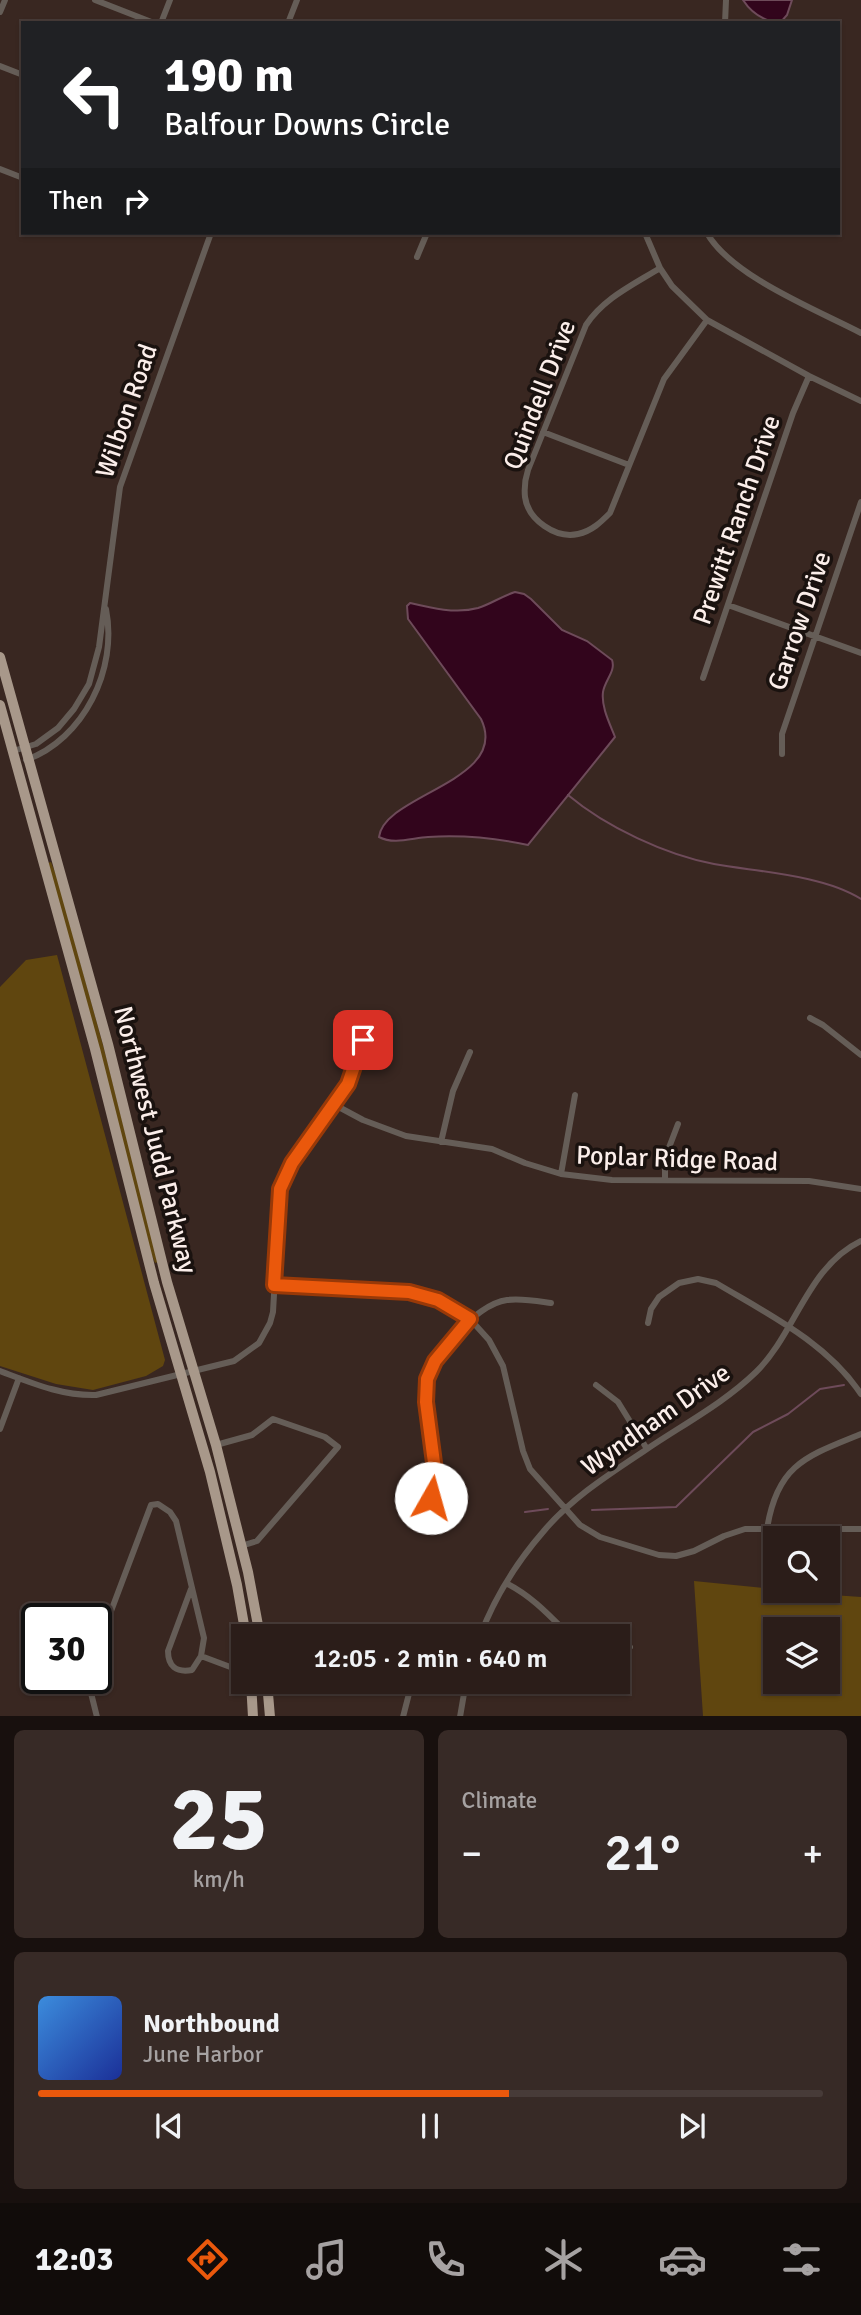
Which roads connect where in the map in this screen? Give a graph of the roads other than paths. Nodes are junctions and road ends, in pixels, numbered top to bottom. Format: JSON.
{"nodes":[{"id":1,"x":5,"y":0,"type":"edge"},
{"id":2,"x":95,"y":0,"type":"edge"},
{"id":3,"x":170,"y":0,"type":"edge"},
{"id":4,"x":297,"y":0,"type":"edge"},
{"id":5,"x":726,"y":0,"type":"edge"},
{"id":6,"x":0,"y":12,"type":"edge"},
{"id":7,"x":149,"y":21,"type":"edge"},
{"id":8,"x":162,"y":21,"type":"edge"},
{"id":9,"x":289,"y":21,"type":"edge"},
{"id":10,"x":724,"y":21,"type":"edge"},
{"id":11,"x":0,"y":66,"type":"edge"},
{"id":12,"x":21,"y":74,"type":"edge"},
{"id":13,"x":0,"y":169,"type":"edge"},
{"id":14,"x":21,"y":177,"type":"edge"},
{"id":15,"x":210,"y":235,"type":"edge"},
{"id":16,"x":427,"y":235,"type":"edge"},
{"id":17,"x":646,"y":235,"type":"edge"},
{"id":18,"x":708,"y":235,"type":"edge"},
{"id":19,"x":417,"y":257,"type":"dead end"},
{"id":20,"x":660,"y":268,"type":"junction"},
{"id":21,"x":707,"y":320,"type":"junction"},
{"id":22,"x":861,"y":333,"type":"edge"},
{"id":23,"x":809,"y":376,"type":"junction"},
{"id":24,"x":861,"y":401,"type":"edge"},
{"id":25,"x":542,"y":432,"type":"junction"},
{"id":26,"x":629,"y":465,"type":"junction"},
{"id":27,"x":861,"y":502,"type":"edge"},
{"id":28,"x":728,"y":606,"type":"junction"},
{"id":29,"x":106,"y":607,"type":"junction"},
{"id":30,"x":816,"y":637,"type":"junction"},
{"id":31,"x":861,"y":653,"type":"edge"},
{"id":32,"x":0,"y":657,"type":"edge"},
{"id":33,"x":703,"y":678,"type":"dead end"},
{"id":34,"x":0,"y":705,"type":"edge"},
{"id":35,"x":27,"y":753,"type":"junction"},
{"id":36,"x":782,"y":754,"type":"dead end"},
{"id":37,"x":15,"y":757,"type":"junction"},
{"id":38,"x":372,"y":1014,"type":"dead end"},
{"id":39,"x":810,"y":1018,"type":"dead end"},
{"id":40,"x":470,"y":1052,"type":"dead end"},
{"id":41,"x":861,"y":1055,"type":"edge"},
{"id":42,"x":575,"y":1095,"type":"dead end"},
{"id":43,"x":335,"y":1105,"type":"junction"},
{"id":44,"x":678,"y":1124,"type":"dead end"},
{"id":45,"x":441,"y":1142,"type":"junction"},
{"id":46,"x":561,"y":1174,"type":"junction"},
{"id":47,"x":665,"y":1180,"type":"junction"},
{"id":48,"x":861,"y":1189,"type":"edge"},
{"id":49,"x":861,"y":1241,"type":"edge"},
{"id":50,"x":274,"y":1285,"type":"junction"},
{"id":51,"x":551,"y":1303,"type":"dead end"},
{"id":52,"x":470,"y":1319,"type":"junction"},
{"id":53,"x":648,"y":1323,"type":"dead end"},
{"id":54,"x":788,"y":1326,"type":"junction"},
{"id":55,"x":0,"y":1371,"type":"edge"},
{"id":56,"x":194,"y":1371,"type":"junction"},
{"id":57,"x":181,"y":1374,"type":"junction"},
{"id":58,"x":19,"y":1378,"type":"junction"},
{"id":59,"x":596,"y":1385,"type":"dead end"},
{"id":60,"x":861,"y":1394,"type":"edge"},
{"id":61,"x":0,"y":1429,"type":"edge"},
{"id":62,"x":861,"y":1434,"type":"edge"},
{"id":63,"x":216,"y":1445,"type":"junction"},
{"id":64,"x":647,"y":1449,"type":"junction"},
{"id":65,"x":431,"y":1498,"type":"dead end"},
{"id":66,"x":566,"y":1509,"type":"junction"},
{"id":67,"x":767,"y":1526,"type":"edge"},
{"id":68,"x":763,"y":1529,"type":"edge"},
{"id":69,"x":840,"y":1529,"type":"edge"},
{"id":70,"x":861,"y":1529,"type":"edge"},
{"id":71,"x":242,"y":1546,"type":"junction"},
{"id":72,"x":506,"y":1583,"type":"junction"},
{"id":73,"x":192,"y":1587,"type":"junction"},
{"id":74,"x":112,"y":1609,"type":"edge"},
{"id":75,"x":244,"y":1624,"type":"edge"},
{"id":76,"x":258,"y":1624,"type":"edge"},
{"id":77,"x":486,"y":1624,"type":"edge"},
{"id":78,"x":557,"y":1624,"type":"edge"},
{"id":79,"x":201,"y":1656,"type":"junction"},
{"id":80,"x":231,"y":1667,"type":"edge"},
{"id":81,"x":91,"y":1694,"type":"edge"},
{"id":82,"x":252,"y":1694,"type":"edge"},
{"id":83,"x":268,"y":1694,"type":"edge"},
{"id":84,"x":409,"y":1694,"type":"edge"},
{"id":85,"x":464,"y":1694,"type":"edge"},
{"id":86,"x":97,"y":1716,"type":"edge"},
{"id":87,"x":253,"y":1716,"type":"edge"},
{"id":88,"x":270,"y":1716,"type":"edge"},
{"id":89,"x":403,"y":1716,"type":"edge"},
{"id":90,"x":460,"y":1716,"type":"edge"}],
"edges":[{"from":1,"to":6,"type":"street"},
{"from":2,"to":7,"type":"street"},
{"from":3,"to":8,"type":"street"},
{"from":4,"to":9,"type":"street"},
{"from":5,"to":10,"type":"street"},
{"from":11,"to":12,"type":"street"},
{"from":13,"to":14,"type":"street"},
{"from":15,"to":29,"type":"street","name":"Wilbon Road"},
{"from":16,"to":19,"type":"street"},
{"from":17,"to":20,"type":"street"},
{"from":18,"to":22,"type":"street"},
{"from":20,"to":21,"type":"street"},
{"from":20,"to":25,"type":"street","name":"Quindell Drive"},
{"from":21,"to":23,"type":"street"},
{"from":21,"to":26,"type":"street","name":"Quindell Drive"},
{"from":23,"to":24,"type":"street"},
{"from":23,"to":28,"type":"street","name":"Prewitt Ranch Drive"},
{"from":25,"to":26,"type":"street"},
{"from":25,"to":26,"type":"street","name":"Quindell Drive"},
{"from":27,"to":30,"type":"street","name":"Garrow Drive"},
{"from":28,"to":30,"type":"street"},
{"from":28,"to":33,"type":"street","name":"Prewitt Ranch Drive"},
{"from":29,"to":35,"type":"street","name":"Wilbon Road"},
{"from":29,"to":35,"type":"street","name":"Wilbon Road"},
{"from":30,"to":31,"type":"street"},
{"from":30,"to":36,"type":"street","name":"Garrow Drive"},
{"from":32,"to":35,"type":"highway","name":"Northwest Judd Parkway"},
{"from":34,"to":37,"type":"highway","name":"Northwest Judd Parkway"},
{"from":35,"to":37,"type":"street","name":"Wilbon Road"},
{"from":35,"to":37,"type":"street","name":"Wilbon Road"},
{"from":35,"to":56,"type":"highway","name":"Northwest Judd Parkway"},
{"from":37,"to":57,"type":"highway","name":"Northwest Judd Parkway"},
{"from":38,"to":43,"type":"street"},
{"from":39,"to":41,"type":"street"},
{"from":40,"to":45,"type":"street"},
{"from":42,"to":46,"type":"street"},
{"from":43,"to":45,"type":"street","name":"Poplar Ridge Road"},
{"from":43,"to":50,"type":"street"},
{"from":44,"to":47,"type":"street"},
{"from":45,"to":46,"type":"street","name":"Poplar Ridge Road"},
{"from":46,"to":47,"type":"street","name":"Poplar Ridge Road"},
{"from":47,"to":48,"type":"street","name":"Poplar Ridge Road"},
{"from":49,"to":54,"type":"street","name":"Wyndham Drive"},
{"from":50,"to":52,"type":"street"},
{"from":50,"to":56,"type":"street"},
{"from":51,"to":52,"type":"street"},
{"from":52,"to":65,"type":"street"},
{"from":52,"to":66,"type":"street"},
{"from":53,"to":54,"type":"street"},
{"from":54,"to":60,"type":"street"},
{"from":54,"to":64,"type":"street","name":"Wyndham Drive"},
{"from":55,"to":58,"type":"street"},
{"from":56,"to":57,"type":"street"},
{"from":56,"to":63,"type":"highway","name":"Northwest Judd Parkway"},
{"from":57,"to":58,"type":"street"},
{"from":57,"to":75,"type":"highway","name":"Northwest Judd Parkway"},
{"from":58,"to":61,"type":"street"},
{"from":59,"to":64,"type":"street"},
{"from":62,"to":67,"type":"street"},
{"from":63,"to":71,"type":"highway","name":"Northwest Judd Parkway"},
{"from":63,"to":71,"type":"street"},
{"from":64,"to":66,"type":"street","name":"Wyndham Drive"},
{"from":66,"to":68,"type":"street"},
{"from":66,"to":72,"type":"street","name":"Wyndham Drive"},
{"from":69,"to":70,"type":"street"},
{"from":71,"to":76,"type":"highway","name":"Northwest Judd Parkway"},
{"from":72,"to":77,"type":"street","name":"Wyndham Drive"},
{"from":72,"to":78,"type":"street"},
{"from":73,"to":74,"type":"street"},
{"from":73,"to":79,"type":"street"},
{"from":73,"to":79,"type":"street"},
{"from":79,"to":80,"type":"street"},
{"from":81,"to":86,"type":"street"},
{"from":82,"to":87,"type":"highway"},
{"from":83,"to":88,"type":"highway"},
{"from":84,"to":89,"type":"street"},
{"from":85,"to":90,"type":"street"}]}
